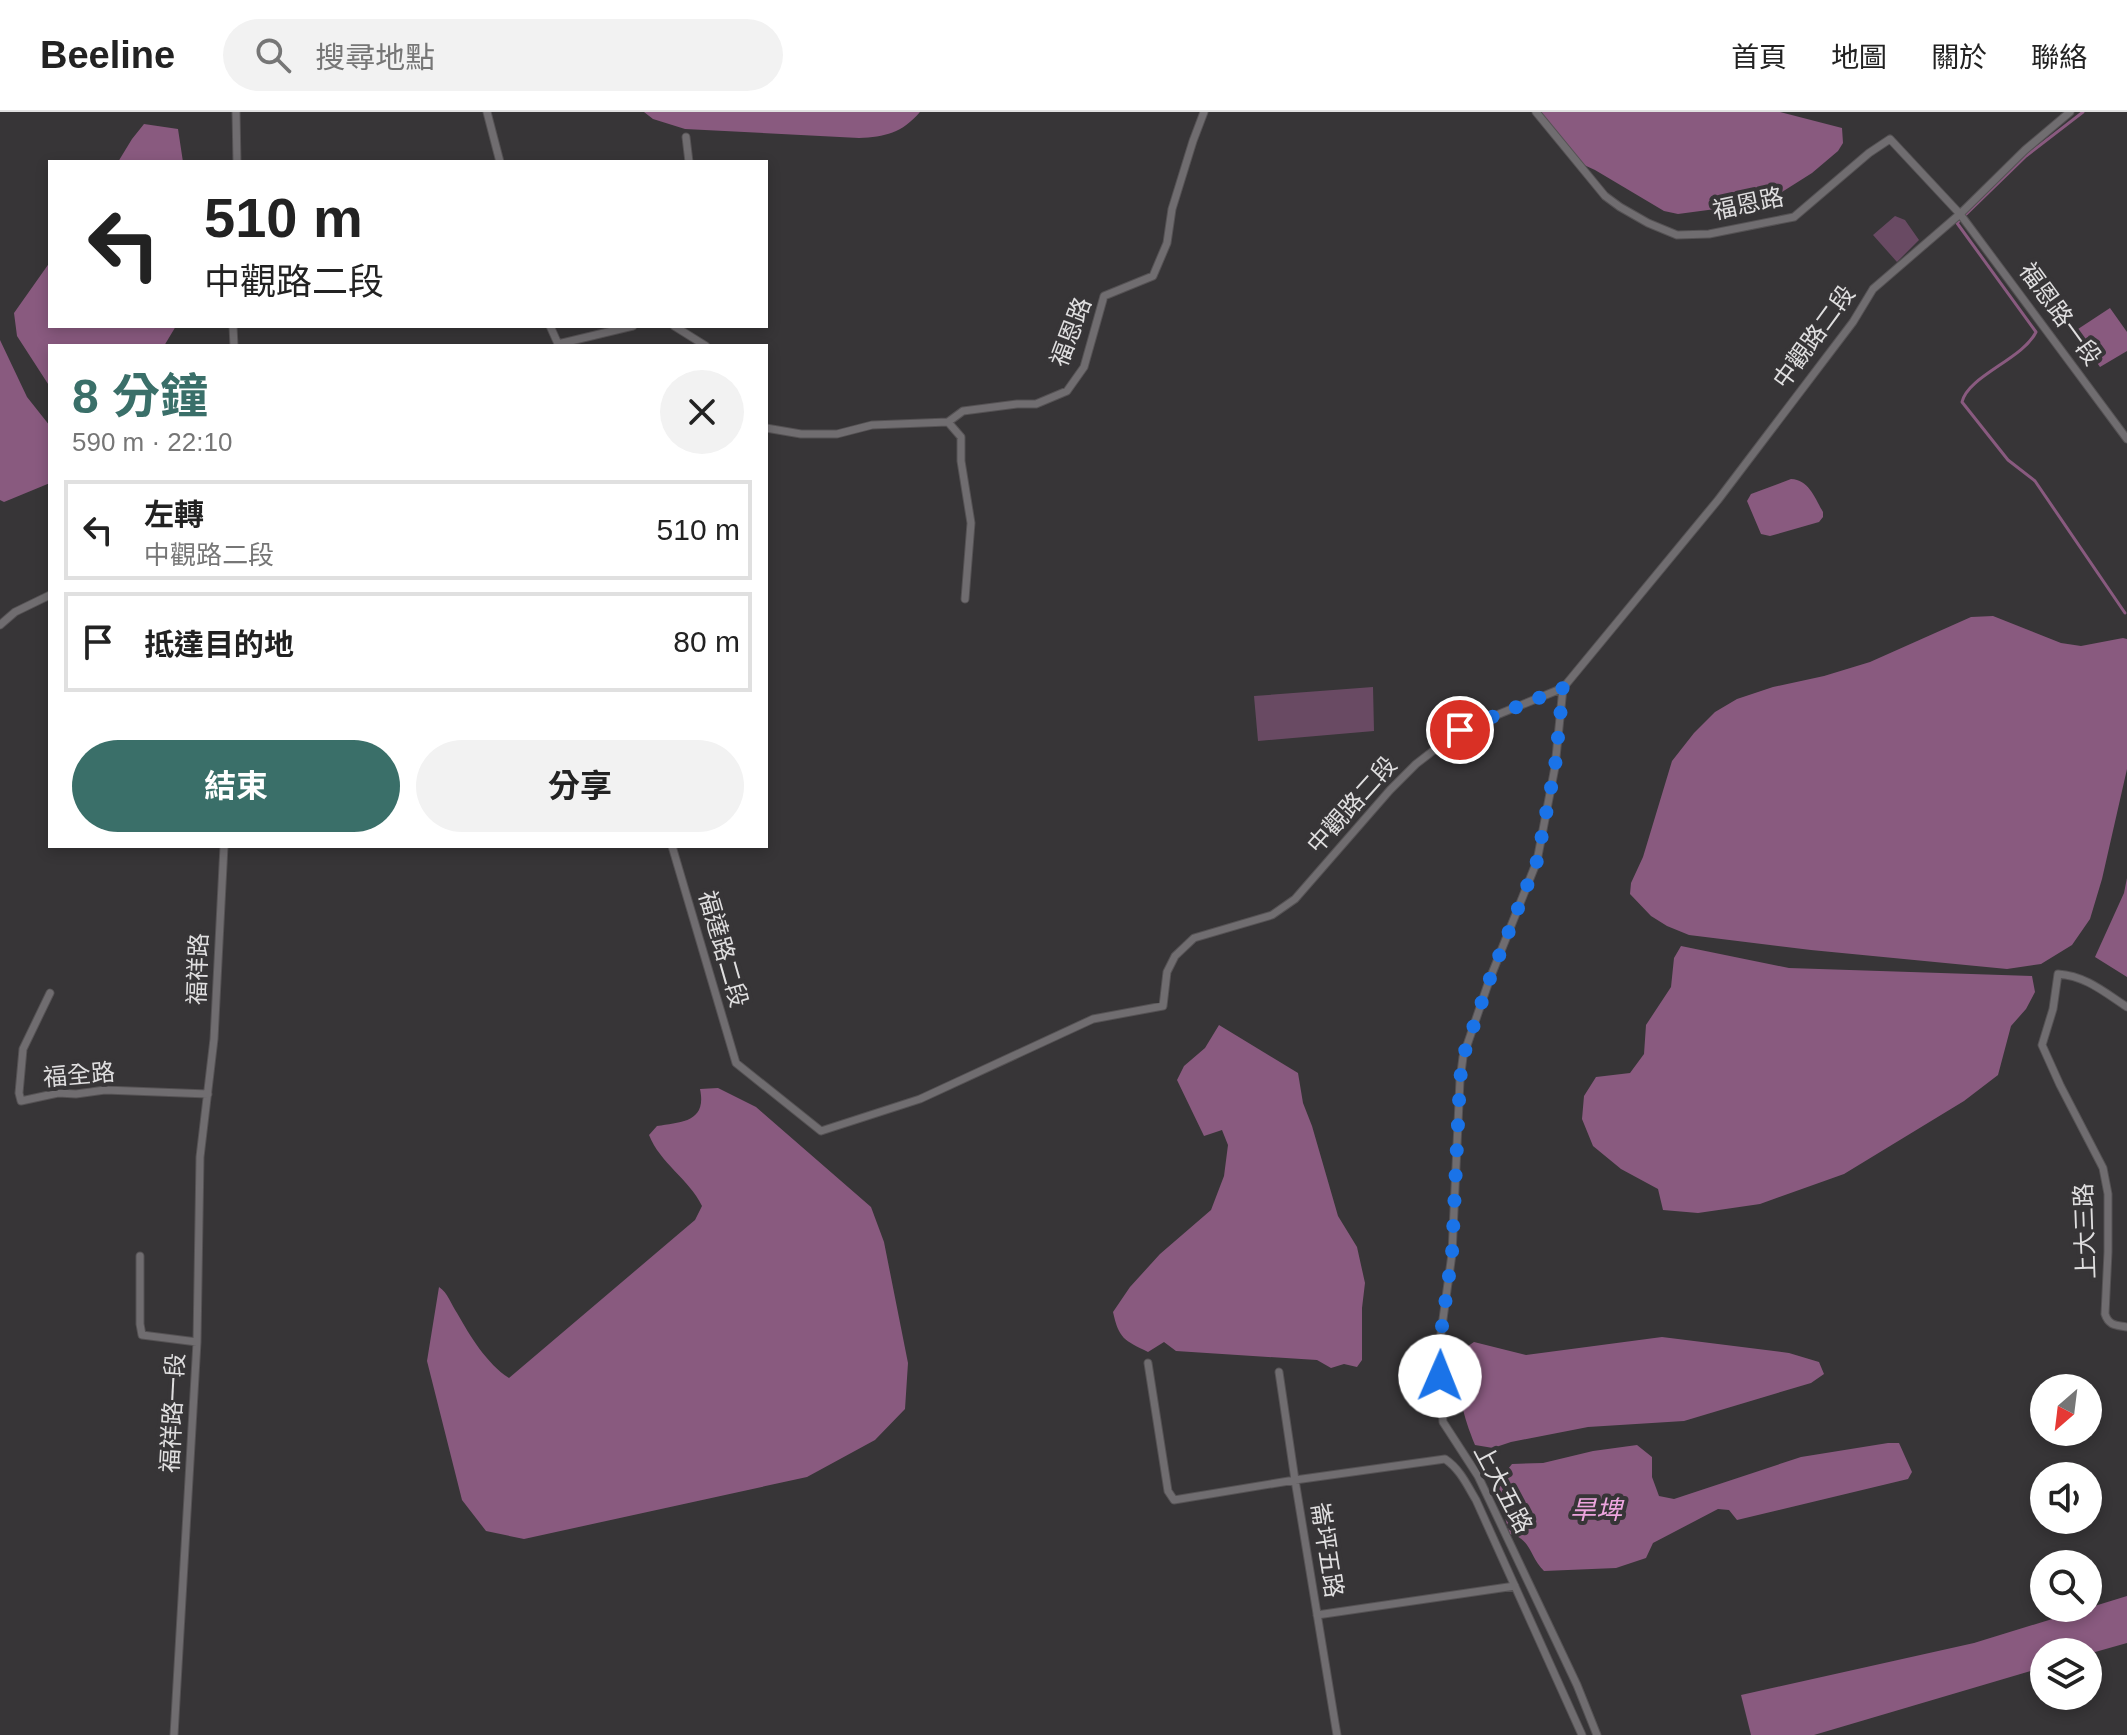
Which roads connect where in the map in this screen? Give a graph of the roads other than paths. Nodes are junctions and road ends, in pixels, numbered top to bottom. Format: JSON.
{"nodes":[{"id":1,"x":236,"y":112,"type":"edge"},
{"id":2,"x":487,"y":112,"type":"edge"},
{"id":3,"x":1204,"y":112,"type":"edge"},
{"id":4,"x":1536,"y":112,"type":"edge"},
{"id":5,"x":2070,"y":112,"type":"edge"},
{"id":6,"x":686,"y":137,"type":"dead end"},
{"id":7,"x":237,"y":160,"type":"edge"},
{"id":8,"x":499,"y":160,"type":"edge"},
{"id":9,"x":689,"y":160,"type":"edge"},
{"id":10,"x":1960,"y":214,"type":"junction"},
{"id":11,"x":625,"y":328,"type":"edge"},
{"id":12,"x":677,"y":328,"type":"edge"},
{"id":13,"x":563,"y":344,"type":"edge"},
{"id":14,"x":703,"y":344,"type":"edge"},
{"id":15,"x":948,"y":422,"type":"junction"},
{"id":16,"x":768,"y":428,"type":"edge"},
{"id":17,"x":2127,"y":439,"type":"edge"},
{"id":18,"x":48,"y":596,"type":"edge"},
{"id":19,"x":965,"y":599,"type":"dead end"},
{"id":20,"x":0,"y":625,"type":"edge"},
{"id":21,"x":1563,"y":688,"type":"junction"},
{"id":22,"x":224,"y":848,"type":"edge"},
{"id":23,"x":673,"y":848,"type":"edge"},
{"id":24,"x":50,"y":993,"type":"dead end"},
{"id":25,"x":2127,"y":1007,"type":"edge"},
{"id":26,"x":736,"y":1063,"type":"joint"},
{"id":27,"x":208,"y":1094,"type":"junction"},
{"id":28,"x":140,"y":1256,"type":"dead end"},
{"id":29,"x":2127,"y":1327,"type":"edge"},
{"id":30,"x":197,"y":1342,"type":"junction"},
{"id":31,"x":1148,"y":1363,"type":"dead end"},
{"id":32,"x":1279,"y":1372,"type":"dead end"},
{"id":33,"x":1463,"y":1454,"type":"junction"},
{"id":34,"x":1458,"y":1470,"type":"junction"},
{"id":35,"x":1295,"y":1480,"type":"junction"},
{"id":36,"x":1515,"y":1586,"type":"junction"},
{"id":37,"x":1317,"y":1615,"type":"junction"},
{"id":38,"x":174,"y":1735,"type":"edge"},
{"id":39,"x":1337,"y":1735,"type":"edge"},
{"id":40,"x":1582,"y":1735,"type":"edge"},
{"id":41,"x":1597,"y":1735,"type":"edge"}],
"edges":[{"from":1,"to":7,"type":"street"},
{"from":2,"to":8,"type":"street"},
{"from":3,"to":15,"type":"street","name":"福恩路"},
{"from":4,"to":10,"type":"street","name":"福恩路"},
{"from":5,"to":10,"type":"street","name":"中觀路二段"},
{"from":6,"to":9,"type":"street"},
{"from":10,"to":17,"type":"street","name":"福恩路一段"},
{"from":10,"to":21,"type":"street","name":"中觀路二段"},
{"from":11,"to":13,"type":"street"},
{"from":12,"to":14,"type":"street"},
{"from":15,"to":16,"type":"street","name":"福恩路"},
{"from":15,"to":19,"type":"street"},
{"from":18,"to":20,"type":"street"},
{"from":21,"to":26,"type":"street","name":"中觀路二段"},
{"from":21,"to":33,"type":"street","name":"上大五路"},
{"from":22,"to":27,"type":"street","name":"福祥路"},
{"from":23,"to":26,"type":"street","name":"福達路二段"},
{"from":24,"to":27,"type":"street","name":"福全路"},
{"from":25,"to":29,"type":"street","name":"上大三路"},
{"from":27,"to":30,"type":"street","name":"福祥路一段"},
{"from":28,"to":30,"type":"street"},
{"from":30,"to":38,"type":"street","name":"福祥路一段"},
{"from":31,"to":35,"type":"street"},
{"from":32,"to":35,"type":"street","name":"崙坪五路"},
{"from":33,"to":34,"type":"street"},
{"from":33,"to":41,"type":"street","name":"上大五路"},
{"from":34,"to":35,"type":"street"},
{"from":34,"to":36,"type":"street"},
{"from":35,"to":37,"type":"street","name":"崙坪五路"},
{"from":36,"to":37,"type":"street"},
{"from":36,"to":40,"type":"street"},
{"from":37,"to":39,"type":"street","name":"崙坪五路"}]}
